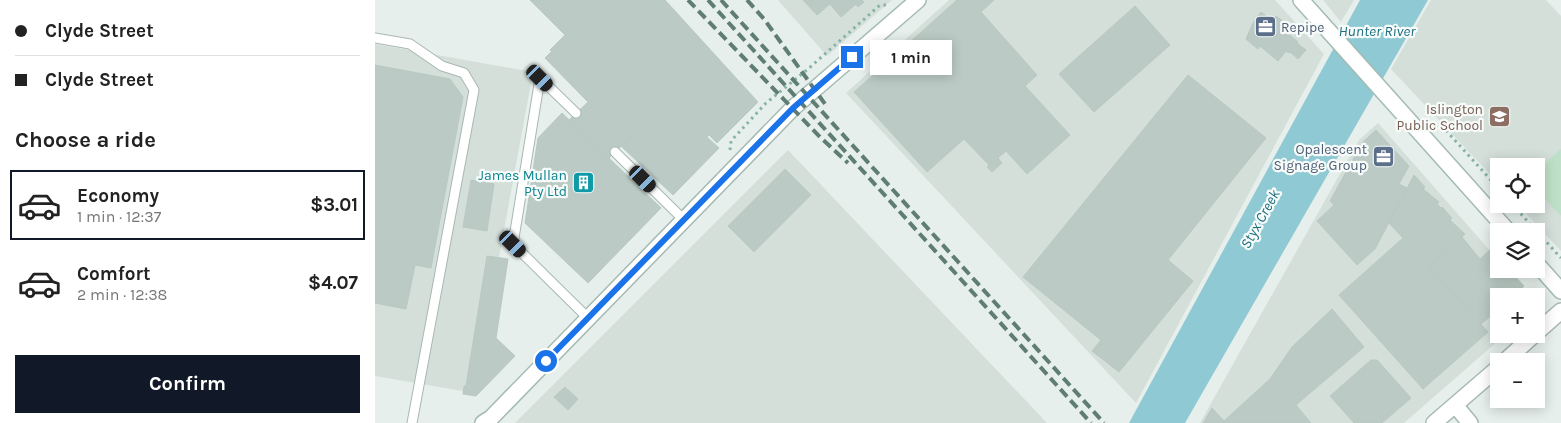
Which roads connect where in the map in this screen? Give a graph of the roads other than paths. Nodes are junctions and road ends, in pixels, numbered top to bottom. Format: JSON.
{"nodes":[{"id":1,"x":917,"y":0,"type":"edge"},
{"id":2,"x":1301,"y":0,"type":"edge"},
{"id":3,"x":375,"y":38,"type":"edge"},
{"id":4,"x":576,"y":113,"type":"dead end"},
{"id":5,"x":615,"y":152,"type":"dead end"},
{"id":6,"x":684,"y":220,"type":"junction"},
{"id":7,"x":1501,"y":223,"type":"edge"},
{"id":8,"x":1545,"y":273,"type":"edge"},
{"id":9,"x":1561,"y":291,"type":"edge"},
{"id":10,"x":1561,"y":311,"type":"edge"},
{"id":11,"x":588,"y":318,"type":"junction"},
{"id":12,"x":1545,"y":325,"type":"edge"},
{"id":13,"x":1525,"y":343,"type":"edge"},
{"id":14,"x":1514,"y":353,"type":"edge"},
{"id":15,"x":1490,"y":374,"type":"edge"},
{"id":16,"x":1455,"y":405,"type":"junction"},
{"id":17,"x":412,"y":423,"type":"edge"},
{"id":18,"x":483,"y":423,"type":"edge"},
{"id":19,"x":1434,"y":423,"type":"edge"},
{"id":20,"x":1471,"y":423,"type":"edge"}],
"edges":[{"from":1,"to":6,"type":"street"},
{"from":2,"to":7,"type":"street"},
{"from":3,"to":17,"type":"lane"},
{"from":4,"to":11,"type":"lane"},
{"from":5,"to":6,"type":"lane"},
{"from":6,"to":11,"type":"street"},
{"from":8,"to":9,"type":"street"},
{"from":10,"to":12,"type":"street"},
{"from":11,"to":18,"type":"street"},
{"from":13,"to":14,"type":"street"},
{"from":15,"to":16,"type":"street"},
{"from":16,"to":19,"type":"street"},
{"from":16,"to":20,"type":"street"}]}
